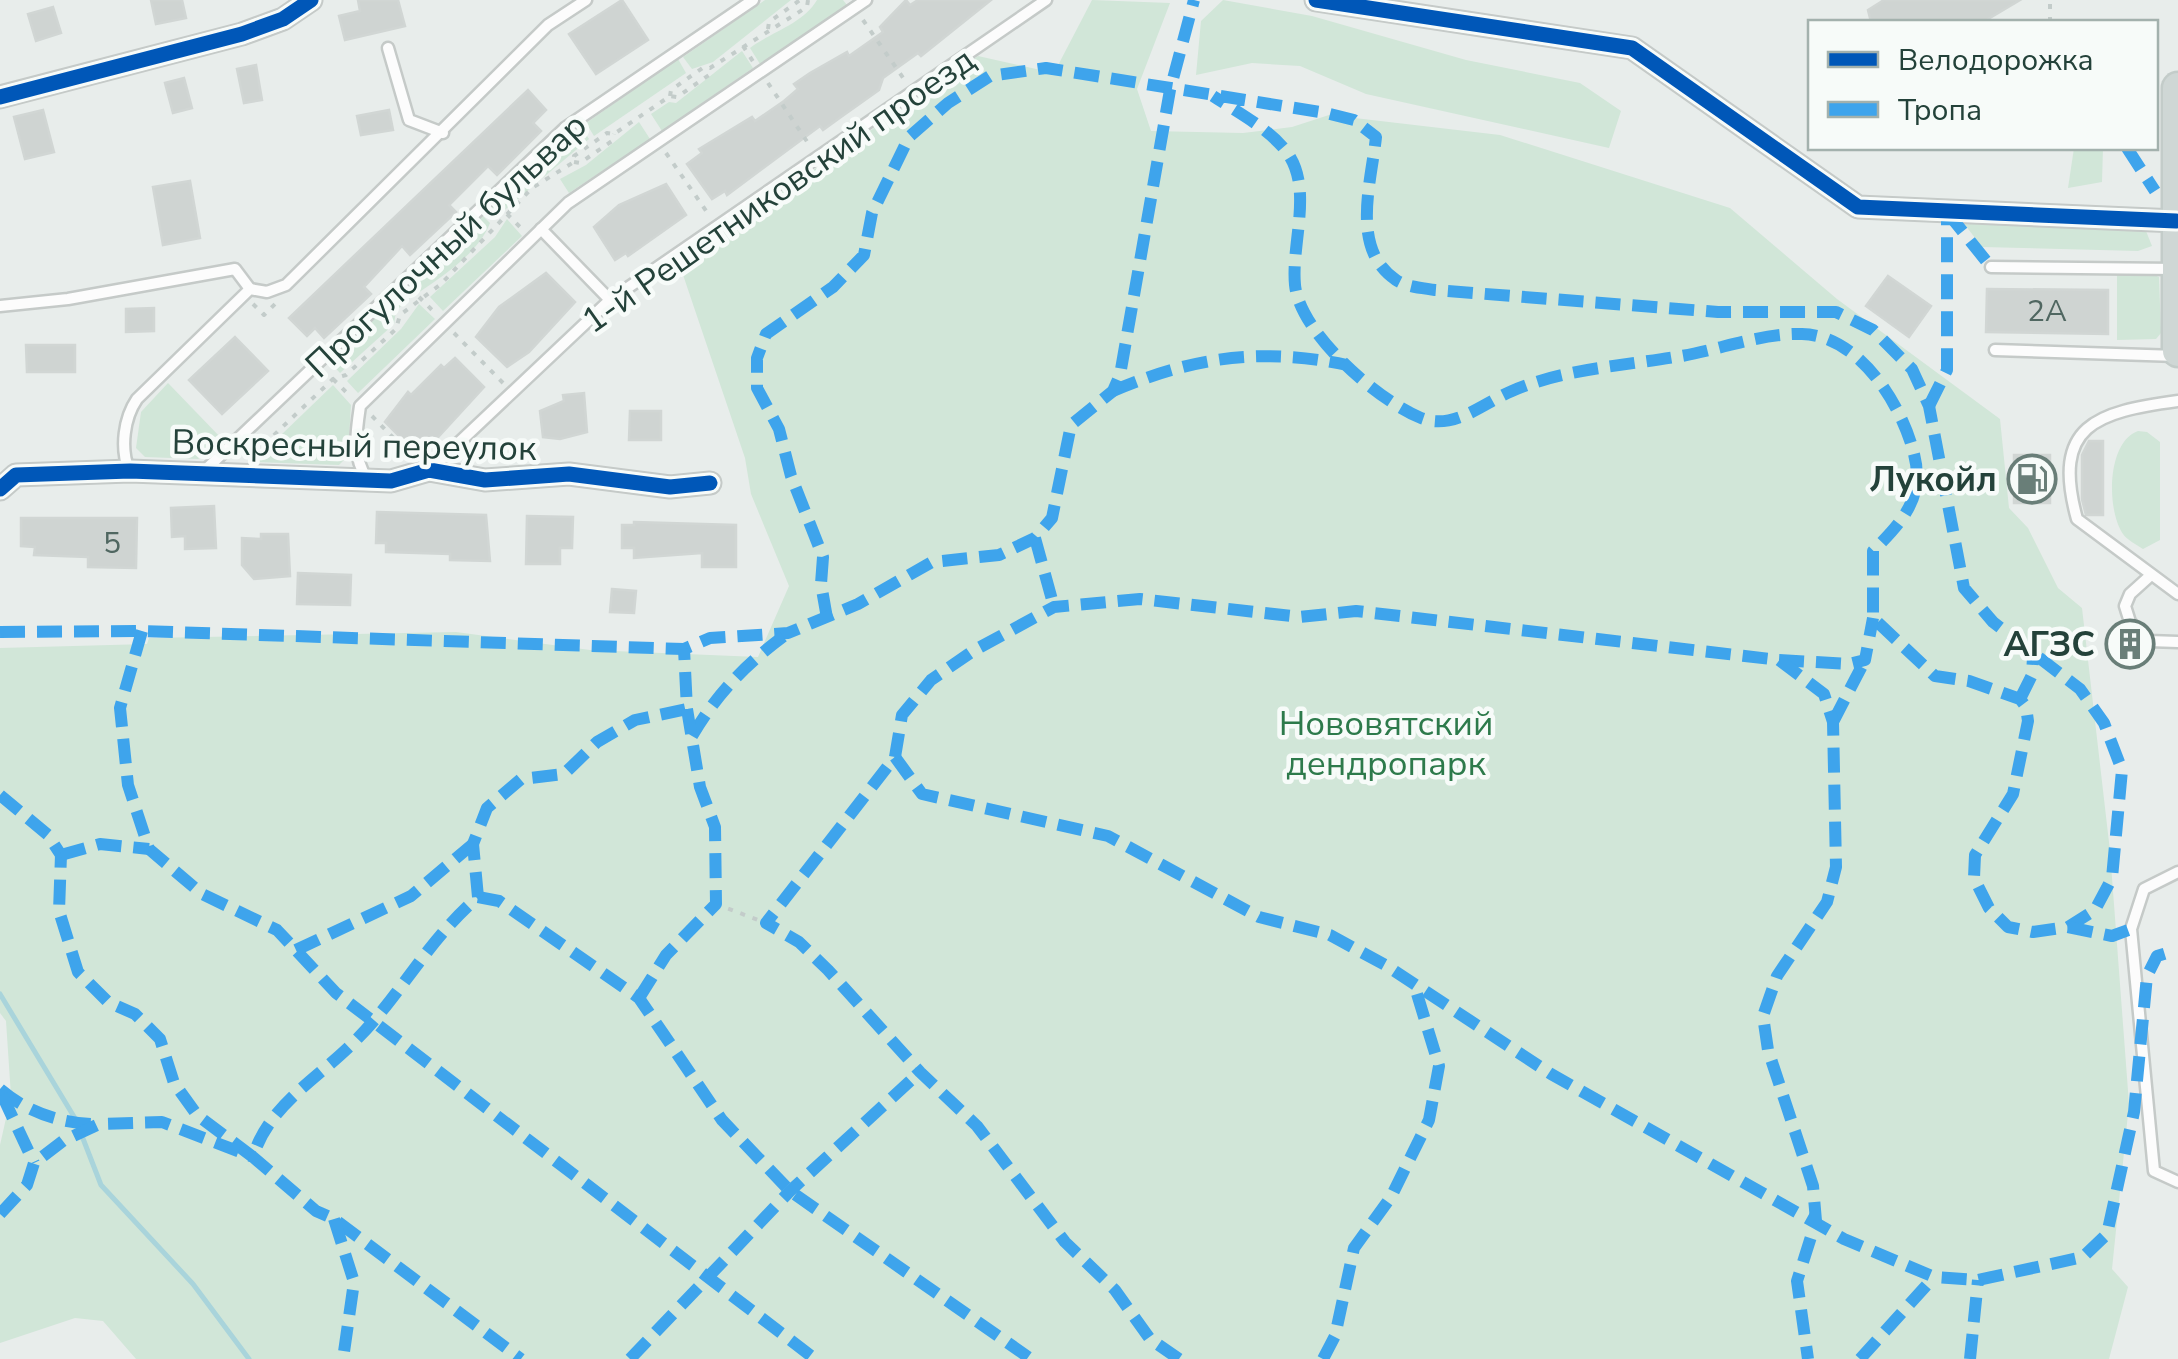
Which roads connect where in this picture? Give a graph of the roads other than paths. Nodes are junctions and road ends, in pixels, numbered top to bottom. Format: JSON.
{"nodes":[{"id":1,"x":312,"y":0,"type":"edge"},
{"id":2,"x":586,"y":0,"type":"edge"},
{"id":3,"x":754,"y":0,"type":"edge"},
{"id":4,"x":1046,"y":0,"type":"edge"},
{"id":5,"x":1316,"y":0,"type":"edge"},
{"id":6,"x":1362,"y":3,"type":"edge"},
{"id":7,"x":869,"y":4,"type":"edge"},
{"id":8,"x":388,"y":48,"type":"dead end"},
{"id":9,"x":2178,"y":88,"type":"edge"},
{"id":10,"x":0,"y":97,"type":"edge"},
{"id":11,"x":443,"y":134,"type":"junction"},
{"id":12,"x":2176,"y":221,"type":"edge"},
{"id":13,"x":541,"y":229,"type":"junction"},
{"id":14,"x":1992,"y":267,"type":"dead end"},
{"id":15,"x":2176,"y":269,"type":"edge"},
{"id":16,"x":250,"y":295,"type":"junction"},
{"id":17,"x":610,"y":300,"type":"junction"},
{"id":18,"x":0,"y":306,"type":"edge"},
{"id":19,"x":1995,"y":350,"type":"dead end"},
{"id":20,"x":2178,"y":354,"type":"edge"},
{"id":21,"x":2178,"y":401,"type":"edge"},
{"id":22,"x":425,"y":468,"type":"junction"},
{"id":23,"x":130,"y":472,"type":"junction"},
{"id":24,"x":202,"y":474,"type":"junction"},
{"id":25,"x":5,"y":478,"type":"edge"},
{"id":26,"x":368,"y":480,"type":"junction"},
{"id":27,"x":710,"y":483,"type":"dead end"},
{"id":28,"x":2151,"y":576,"type":"junction"},
{"id":29,"x":2178,"y":594,"type":"edge"},
{"id":30,"x":2178,"y":642,"type":"edge"},
{"id":31,"x":2178,"y":872,"type":"edge"},
{"id":32,"x":2178,"y":1182,"type":"edge"}],
"edges":[{"from":1,"to":10,"type":"street"},
{"from":2,"to":11,"type":"lane"},
{"from":3,"to":24,"type":"lane","name":"Прогулочный бульвар"},
{"from":4,"to":17,"type":"lane","name":"1-й Решетниковский проезд"},
{"from":5,"to":6,"type":"street"},
{"from":6,"to":12,"type":"street"},
{"from":7,"to":13,"type":"lane","name":"Прогулочный бульвар"},
{"from":8,"to":11,"type":"lane"},
{"from":9,"to":12,"type":"main road"},
{"from":11,"to":16,"type":"lane"},
{"from":12,"to":15,"type":"main road"},
{"from":13,"to":17,"type":"lane"},
{"from":13,"to":26,"type":"lane","name":"Прогулочный бульвар"},
{"from":14,"to":15,"type":"lane"},
{"from":15,"to":20,"type":"main road"},
{"from":16,"to":18,"type":"lane"},
{"from":16,"to":23,"type":"lane"},
{"from":17,"to":22,"type":"lane","name":"1-й Решетниковский проезд"},
{"from":19,"to":20,"type":"lane"},
{"from":21,"to":28,"type":"lane"},
{"from":22,"to":26,"type":"street","name":"Воскресный переулок"},
{"from":22,"to":27,"type":"street","name":"Воскресный переулок"},
{"from":23,"to":24,"type":"street","name":"Воскресный переулок"},
{"from":23,"to":25,"type":"street","name":"Воскресный переулок"},
{"from":24,"to":26,"type":"street","name":"Воскресный переулок"},
{"from":28,"to":29,"type":"lane"},
{"from":28,"to":30,"type":"lane"},
{"from":31,"to":32,"type":"lane"}]}
